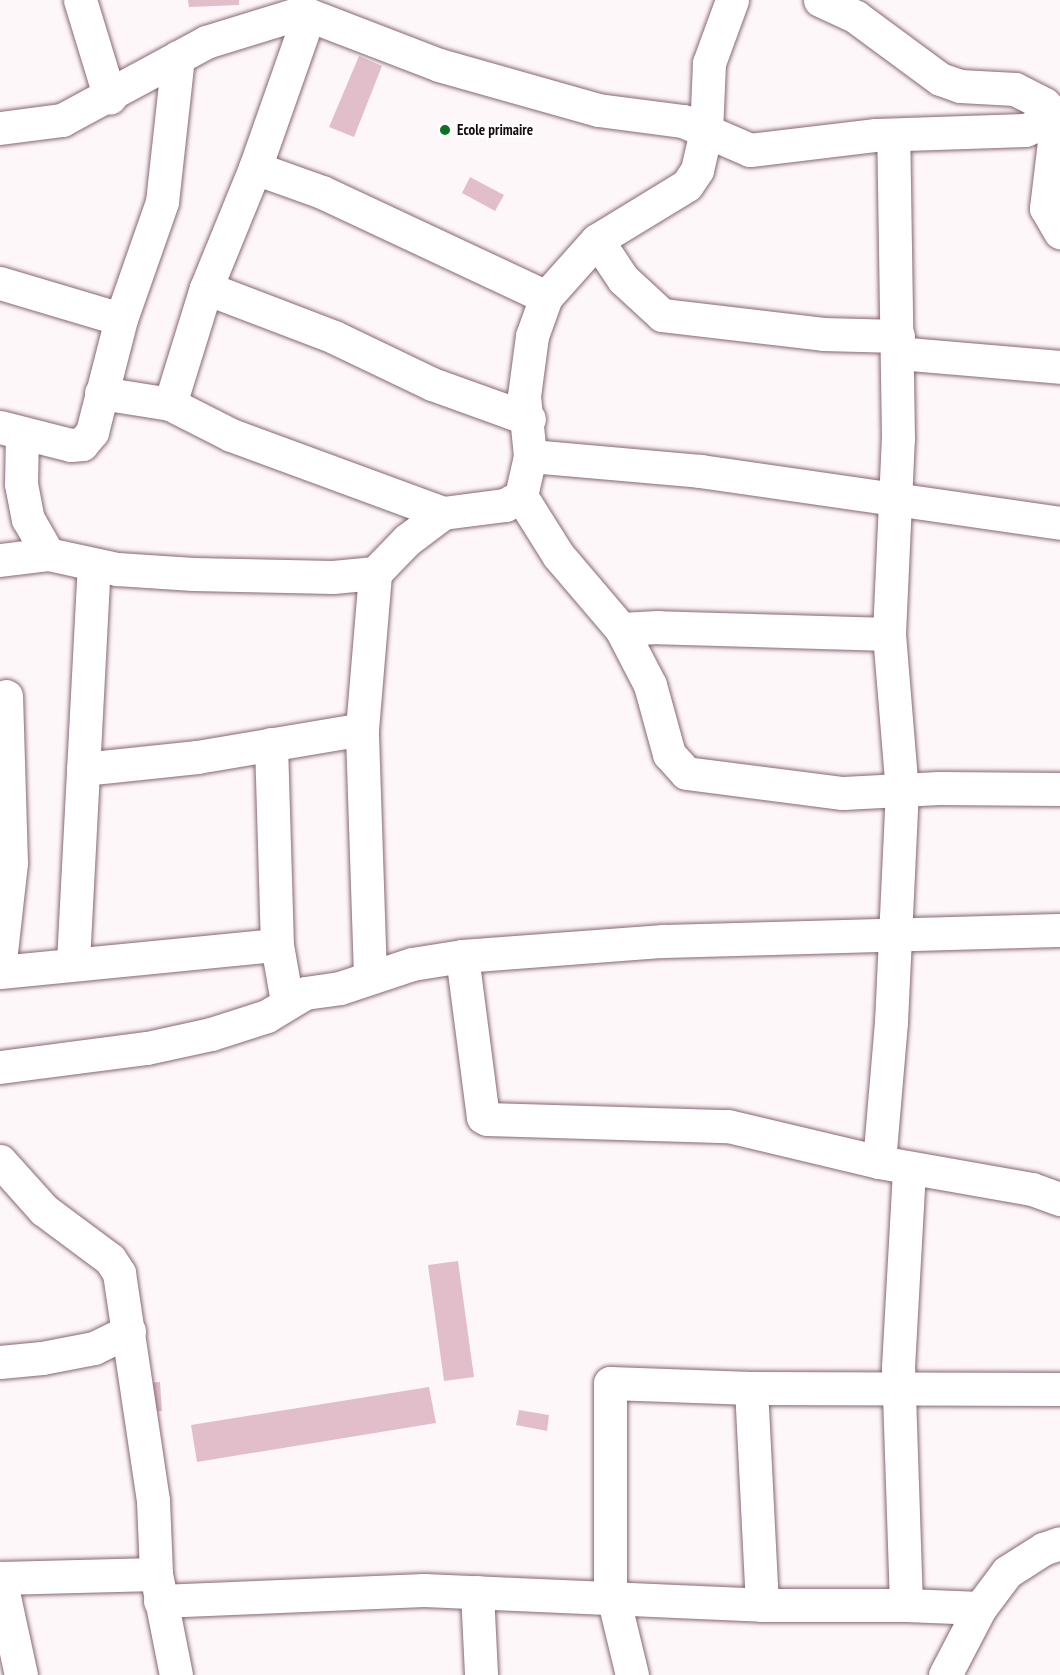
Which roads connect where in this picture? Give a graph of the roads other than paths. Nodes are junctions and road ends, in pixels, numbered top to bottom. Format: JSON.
{"nodes":[{"id":1,"x":80,"y":0,"type":"edge"},
{"id":2,"x":732,"y":0,"type":"edge"},
{"id":3,"x":820,"y":0,"type":"edge"},
{"id":4,"x":310,"y":10,"type":"edge"},
{"id":5,"x":178,"y":57,"type":"junction"},
{"id":6,"x":110,"y":98,"type":"junction"},
{"id":7,"x":1058,"y":116,"type":"edge"},
{"id":8,"x":0,"y":128,"type":"edge"},
{"id":9,"x":706,"y":132,"type":"junction"},
{"id":10,"x":893,"y":135,"type":"junction"},
{"id":11,"x":255,"y":168,"type":"junction"},
{"id":12,"x":1060,"y":232,"type":"edge"},
{"id":13,"x":597,"y":240,"type":"junction"},
{"id":14,"x":0,"y":283,"type":"edge"},
{"id":15,"x":206,"y":288,"type":"junction"},
{"id":16,"x":546,"y":297,"type":"junction"},
{"id":17,"x":121,"y":319,"type":"junction"},
{"id":18,"x":898,"y":344,"type":"junction"},
{"id":19,"x":1060,"y":368,"type":"edge"},
{"id":20,"x":101,"y":393,"type":"junction"},
{"id":21,"x":170,"y":404,"type":"junction"},
{"id":22,"x":529,"y":419,"type":"junction"},
{"id":23,"x":11,"y":430,"type":"edge"},
{"id":24,"x":530,"y":456,"type":"junction"},
{"id":25,"x":521,"y":496,"type":"junction"},
{"id":26,"x":894,"y":499,"type":"junction"},
{"id":27,"x":443,"y":513,"type":"junction"},
{"id":28,"x":1060,"y":523,"type":"edge"},
{"id":29,"x":48,"y":554,"type":"junction"},
{"id":30,"x":0,"y":560,"type":"edge"},
{"id":31,"x":94,"y":566,"type":"junction"},
{"id":32,"x":375,"y":573,"type":"junction"},
{"id":33,"x":621,"y":629,"type":"junction"},
{"id":34,"x":889,"y":634,"type":"junction"},
{"id":35,"x":6,"y":696,"type":"dead end"},
{"id":36,"x":362,"y":729,"type":"junction"},
{"id":37,"x":271,"y":744,"type":"junction"},
{"id":38,"x":84,"y":770,"type":"junction"},
{"id":39,"x":1060,"y":789,"type":"edge"},
{"id":40,"x":902,"y":792,"type":"junction"},
{"id":41,"x":1060,"y":930,"type":"edge"},
{"id":42,"x":896,"y":932,"type":"junction"},
{"id":43,"x":277,"y":945,"type":"junction"},
{"id":44,"x":462,"y":956,"type":"junction"},
{"id":45,"x":0,"y":962,"type":"edge"},
{"id":46,"x":73,"y":962,"type":"junction"},
{"id":47,"x":0,"y":972,"type":"edge"},
{"id":48,"x":370,"y":976,"type":"junction"},
{"id":49,"x":287,"y":1002,"type":"junction"},
{"id":50,"x":0,"y":1067,"type":"edge"},
{"id":51,"x":0,"y":1161,"type":"edge"},
{"id":52,"x":894,"y":1166,"type":"junction"},
{"id":53,"x":1060,"y":1199,"type":"edge"},
{"id":54,"x":129,"y":1331,"type":"junction"},
{"id":55,"x":0,"y":1362,"type":"edge"},
{"id":56,"x":751,"y":1388,"type":"junction"},
{"id":57,"x":1060,"y":1389,"type":"edge"},
{"id":58,"x":899,"y":1390,"type":"junction"},
{"id":59,"x":1060,"y":1543,"type":"edge"},
{"id":60,"x":0,"y":1578,"type":"edge"},
{"id":61,"x":158,"y":1588,"type":"junction"},
{"id":62,"x":477,"y":1592,"type":"junction"},
{"id":63,"x":612,"y":1599,"type":"junction"},
{"id":64,"x":762,"y":1605,"type":"junction"},
{"id":65,"x":906,"y":1605,"type":"junction"},
{"id":66,"x":980,"y":1608,"type":"junction"},
{"id":67,"x":21,"y":1675,"type":"edge"},
{"id":68,"x":176,"y":1675,"type":"edge"},
{"id":69,"x":481,"y":1675,"type":"edge"},
{"id":70,"x":632,"y":1675,"type":"edge"},
{"id":71,"x":945,"y":1675,"type":"edge"}],
"edges":[{"from":1,"to":6,"type":"street"},
{"from":2,"to":9,"type":"street"},
{"from":3,"to":7,"type":"street"},
{"from":4,"to":5,"type":"street"},
{"from":4,"to":9,"type":"street"},
{"from":4,"to":11,"type":"street"},
{"from":5,"to":6,"type":"street"},
{"from":5,"to":17,"type":"street"},
{"from":6,"to":8,"type":"street"},
{"from":7,"to":10,"type":"street"},
{"from":7,"to":12,"type":"street"},
{"from":9,"to":10,"type":"street"},
{"from":9,"to":13,"type":"street"},
{"from":10,"to":18,"type":"street"},
{"from":11,"to":15,"type":"street"},
{"from":11,"to":16,"type":"street"},
{"from":13,"to":16,"type":"street"},
{"from":13,"to":18,"type":"street"},
{"from":14,"to":17,"type":"street"},
{"from":15,"to":21,"type":"street"},
{"from":15,"to":22,"type":"street"},
{"from":16,"to":22,"type":"street"},
{"from":17,"to":20,"type":"street"},
{"from":18,"to":19,"type":"street"},
{"from":18,"to":26,"type":"street"},
{"from":20,"to":21,"type":"street"},
{"from":20,"to":23,"type":"street"},
{"from":21,"to":27,"type":"street"},
{"from":22,"to":24,"type":"street"},
{"from":23,"to":29,"type":"street"},
{"from":24,"to":25,"type":"street"},
{"from":24,"to":26,"type":"street"},
{"from":25,"to":27,"type":"street"},
{"from":25,"to":33,"type":"street"},
{"from":26,"to":28,"type":"street"},
{"from":26,"to":34,"type":"street"},
{"from":27,"to":32,"type":"street"},
{"from":29,"to":30,"type":"street"},
{"from":29,"to":31,"type":"street"},
{"from":31,"to":32,"type":"street"},
{"from":31,"to":38,"type":"street"},
{"from":32,"to":36,"type":"street"},
{"from":33,"to":34,"type":"street"},
{"from":33,"to":40,"type":"street"},
{"from":34,"to":40,"type":"street"},
{"from":35,"to":45,"type":"street"},
{"from":36,"to":37,"type":"street"},
{"from":36,"to":48,"type":"street"},
{"from":37,"to":38,"type":"street"},
{"from":37,"to":43,"type":"street"},
{"from":38,"to":46,"type":"street"},
{"from":39,"to":40,"type":"street"},
{"from":40,"to":42,"type":"street"},
{"from":41,"to":42,"type":"street"},
{"from":42,"to":44,"type":"street"},
{"from":42,"to":52,"type":"street"},
{"from":43,"to":46,"type":"street"},
{"from":43,"to":49,"type":"street"},
{"from":44,"to":48,"type":"street"},
{"from":44,"to":52,"type":"street"},
{"from":46,"to":47,"type":"street"},
{"from":48,"to":49,"type":"street"},
{"from":49,"to":50,"type":"street"},
{"from":51,"to":54,"type":"street"},
{"from":52,"to":53,"type":"street"},
{"from":52,"to":58,"type":"street"},
{"from":54,"to":55,"type":"street"},
{"from":54,"to":61,"type":"street"},
{"from":56,"to":58,"type":"street"},
{"from":56,"to":63,"type":"street"},
{"from":56,"to":64,"type":"street"},
{"from":57,"to":58,"type":"street"},
{"from":58,"to":65,"type":"street"},
{"from":59,"to":66,"type":"street"},
{"from":60,"to":61,"type":"street"},
{"from":60,"to":67,"type":"street"},
{"from":61,"to":62,"type":"street"},
{"from":61,"to":68,"type":"street"},
{"from":62,"to":63,"type":"street"},
{"from":62,"to":69,"type":"street"},
{"from":63,"to":64,"type":"street"},
{"from":63,"to":70,"type":"street"},
{"from":64,"to":65,"type":"street"},
{"from":65,"to":66,"type":"street"},
{"from":66,"to":71,"type":"street"}]}
